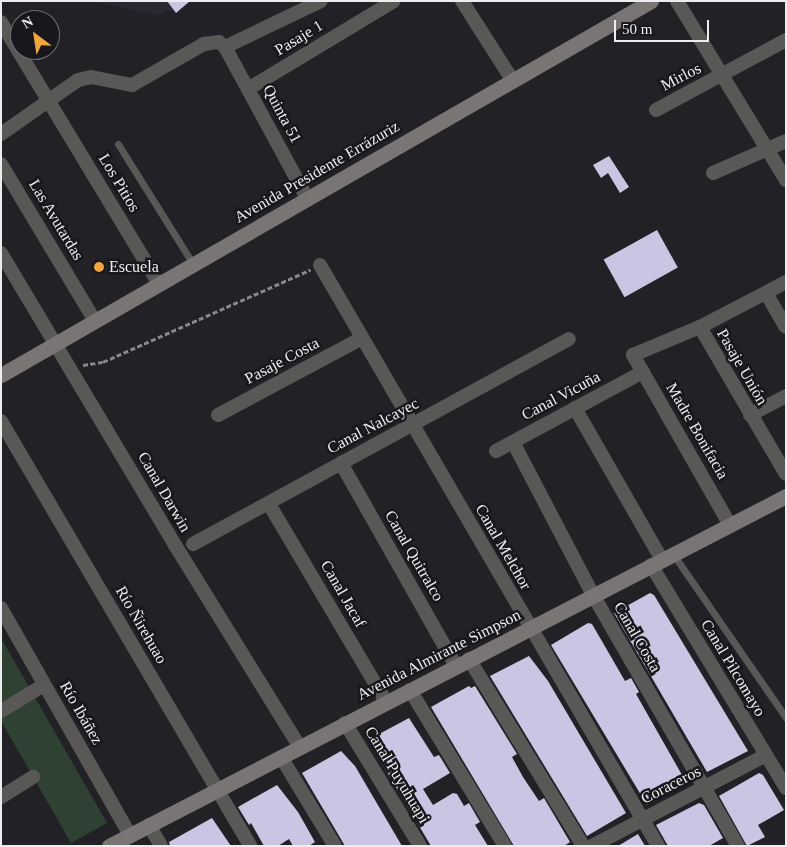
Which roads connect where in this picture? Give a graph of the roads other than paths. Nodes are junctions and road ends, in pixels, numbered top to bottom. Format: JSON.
{"nodes":[{"id":1,"x":321,"y":1,"type":"edge"},
{"id":2,"x":394,"y":1,"type":"edge"},
{"id":3,"x":462,"y":1,"type":"edge"},
{"id":4,"x":651,"y":1,"type":"edge"},
{"id":5,"x":677,"y":1,"type":"edge"},
{"id":6,"x":1,"y":22,"type":"edge"},
{"id":7,"x":786,"y":40,"type":"edge"},
{"id":8,"x":225,"y":47,"type":"junction"},
{"id":9,"x":722,"y":76,"type":"junction"},
{"id":10,"x":513,"y":81,"type":"junction"},
{"id":11,"x":248,"y":89,"type":"junction"},
{"id":12,"x":49,"y":99,"type":"junction"},
{"id":13,"x":656,"y":110,"type":"dead end"},
{"id":14,"x":1,"y":134,"type":"edge"},
{"id":15,"x":786,"y":141,"type":"edge"},
{"id":16,"x":118,"y":144,"type":"dead end"},
{"id":17,"x":768,"y":151,"type":"junction"},
{"id":18,"x":1,"y":164,"type":"edge"},
{"id":19,"x":713,"y":174,"type":"dead end"},
{"id":20,"x":786,"y":180,"type":"edge"},
{"id":21,"x":307,"y":198,"type":"junction"},
{"id":22,"x":1,"y":253,"type":"edge"},
{"id":23,"x":193,"y":264,"type":"junction"},
{"id":24,"x":320,"y":265,"type":"road end"},
{"id":25,"x":786,"y":282,"type":"edge"},
{"id":26,"x":159,"y":284,"type":"junction"},
{"id":27,"x":766,"y":293,"type":"junction"},
{"id":28,"x":95,"y":321,"type":"junction"},
{"id":29,"x":700,"y":327,"type":"junction"},
{"id":30,"x":786,"y":327,"type":"edge"},
{"id":31,"x":362,"y":338,"type":"junction"},
{"id":32,"x":569,"y":339,"type":"dead end"},
{"id":33,"x":56,"y":344,"type":"junction"},
{"id":34,"x":643,"y":372,"type":"junction"},
{"id":35,"x":1,"y":375,"type":"edge"},
{"id":36,"x":786,"y":396,"type":"edge"},
{"id":37,"x":575,"y":408,"type":"junction"},
{"id":38,"x":218,"y":415,"type":"dead end"},
{"id":39,"x":750,"y":415,"type":"junction"},
{"id":40,"x":1,"y":422,"type":"edge"},
{"id":41,"x":412,"y":425,"type":"junction"},
{"id":42,"x":512,"y":442,"type":"junction"},
{"id":43,"x":496,"y":451,"type":"dead end"},
{"id":44,"x":341,"y":463,"type":"junction"},
{"id":45,"x":786,"y":474,"type":"edge"},
{"id":46,"x":786,"y":496,"type":"edge"},
{"id":47,"x":269,"y":504,"type":"junction"},
{"id":48,"x":730,"y":525,"type":"junction"},
{"id":49,"x":193,"y":544,"type":"dead end"},
{"id":50,"x":662,"y":560,"type":"junction"},
{"id":51,"x":593,"y":596,"type":"junction"},
{"id":52,"x":1,"y":608,"type":"edge"},
{"id":53,"x":530,"y":628,"type":"junction"},
{"id":54,"x":463,"y":663,"type":"junction"},
{"id":55,"x":44,"y":685,"type":"junction"},
{"id":56,"x":410,"y":690,"type":"junction"},
{"id":57,"x":386,"y":702,"type":"junction"},
{"id":58,"x":1,"y":711,"type":"edge"},
{"id":59,"x":786,"y":718,"type":"edge"},
{"id":60,"x":345,"y":723,"type":"junction"},
{"id":61,"x":300,"y":746,"type":"junction"},
{"id":62,"x":766,"y":755,"type":"junction"},
{"id":63,"x":281,"y":757,"type":"junction"},
{"id":64,"x":33,"y":777,"type":"dead end"},
{"id":65,"x":703,"y":788,"type":"junction"},
{"id":66,"x":786,"y":788,"type":"edge"},
{"id":67,"x":217,"y":790,"type":"junction"},
{"id":68,"x":1,"y":797,"type":"edge"},
{"id":69,"x":642,"y":819,"type":"junction"},
{"id":70,"x":148,"y":825,"type":"junction"},
{"id":71,"x":130,"y":835,"type":"junction"},
{"id":72,"x":109,"y":846,"type":"edge"},
{"id":73,"x":161,"y":846,"type":"edge"},
{"id":74,"x":250,"y":846,"type":"edge"},
{"id":75,"x":335,"y":846,"type":"edge"},
{"id":76,"x":420,"y":846,"type":"edge"},
{"id":77,"x":505,"y":846,"type":"edge"},
{"id":78,"x":583,"y":846,"type":"edge"},
{"id":79,"x":592,"y":846,"type":"edge"},
{"id":80,"x":658,"y":846,"type":"edge"},
{"id":81,"x":738,"y":846,"type":"edge"}],
"edges":[{"from":1,"to":8,"type":"street"},
{"from":2,"to":11,"type":"street","name":"Pasaje 1"},
{"from":3,"to":10,"type":"street"},
{"from":4,"to":10,"type":"street","name":"Avenida Presidente Errázuriz"},
{"from":5,"to":9,"type":"street"},
{"from":6,"to":12,"type":"street","name":"Los Pitios"},
{"from":7,"to":9,"type":"street","name":"Mirlos"},
{"from":8,"to":11,"type":"street","name":"Quinta 51"},
{"from":8,"to":12,"type":"street"},
{"from":9,"to":13,"type":"street","name":"Mirlos"},
{"from":9,"to":17,"type":"street"},
{"from":10,"to":21,"type":"street","name":"Avenida Presidente Errázuriz"},
{"from":11,"to":21,"type":"street","name":"Quinta 51"},
{"from":12,"to":14,"type":"street"},
{"from":12,"to":26,"type":"street","name":"Los Pitios"},
{"from":15,"to":17,"type":"street"},
{"from":16,"to":23,"type":"lane"},
{"from":17,"to":19,"type":"street"},
{"from":17,"to":20,"type":"street"},
{"from":18,"to":28,"type":"street","name":"Las Avutardas"},
{"from":21,"to":23,"type":"street","name":"Avenida Presidente Errázuriz"},
{"from":22,"to":33,"type":"street","name":"Canal Darwin"},
{"from":23,"to":26,"type":"street","name":"Avenida Presidente Errázuriz"},
{"from":24,"to":31,"type":"street","name":"Canal Melchor"},
{"from":25,"to":27,"type":"street"},
{"from":26,"to":28,"type":"street","name":"Avenida Presidente Errázuriz"},
{"from":27,"to":29,"type":"street"},
{"from":27,"to":30,"type":"street"},
{"from":28,"to":33,"type":"street","name":"Avenida Presidente Errázuriz"},
{"from":29,"to":34,"type":"street","name":"Madre Bonifacia"},
{"from":29,"to":39,"type":"street","name":"Pasaje Unión"},
{"from":31,"to":38,"type":"street","name":"Pasaje Costa"},
{"from":31,"to":41,"type":"street","name":"Canal Melchor"},
{"from":32,"to":41,"type":"street","name":"Canal Nalcayec"},
{"from":33,"to":35,"type":"street","name":"Avenida Presidente Errázuriz"},
{"from":33,"to":61,"type":"street","name":"Canal Darwin"},
{"from":34,"to":37,"type":"street","name":"Canal Vicuña"},
{"from":34,"to":48,"type":"street","name":"Madre Bonifacia"},
{"from":36,"to":39,"type":"street"},
{"from":37,"to":42,"type":"street","name":"Canal Vicuña"},
{"from":37,"to":50,"type":"street","name":"Canal Pilcomayo"},
{"from":39,"to":45,"type":"street","name":"Pasaje Unión"},
{"from":40,"to":67,"type":"street","name":"Río Ñirehuao"},
{"from":41,"to":44,"type":"street","name":"Canal Nalcayec"},
{"from":41,"to":53,"type":"street","name":"Canal Melchor"},
{"from":42,"to":43,"type":"street","name":"Canal Vicuña"},
{"from":42,"to":51,"type":"street","name":"Canal Costa"},
{"from":44,"to":47,"type":"street","name":"Canal Nalcayec"},
{"from":44,"to":54,"type":"street","name":"Canal Quitralco"},
{"from":46,"to":48,"type":"street","name":"Avenida Almirante Simpson"},
{"from":47,"to":49,"type":"street","name":"Canal Nalcayec"},
{"from":47,"to":57,"type":"street","name":"Canal Jacaf"},
{"from":48,"to":50,"type":"street","name":"Avenida Almirante Simpson"},
{"from":50,"to":51,"type":"street","name":"Avenida Almirante Simpson"},
{"from":50,"to":59,"type":"lane"},
{"from":50,"to":62,"type":"street","name":"Canal Pilcomayo"},
{"from":51,"to":53,"type":"street","name":"Avenida Almirante Simpson"},
{"from":51,"to":65,"type":"street","name":"Canal Costa"},
{"from":52,"to":55,"type":"street","name":"Río Ibáñez"},
{"from":53,"to":54,"type":"street","name":"Avenida Almirante Simpson"},
{"from":53,"to":69,"type":"street","name":"Canal Melchor"},
{"from":54,"to":56,"type":"street","name":"Avenida Almirante Simpson"},
{"from":54,"to":78,"type":"street","name":"Canal Quitralco"},
{"from":55,"to":58,"type":"street"},
{"from":55,"to":71,"type":"street","name":"Río Ibáñez"},
{"from":56,"to":57,"type":"street","name":"Avenida Almirante Simpson"},
{"from":56,"to":77,"type":"street"},
{"from":57,"to":60,"type":"street","name":"Avenida Almirante Simpson"},
{"from":60,"to":61,"type":"street","name":"Avenida Almirante Simpson"},
{"from":60,"to":76,"type":"street","name":"Canal Puyuhuapi"},
{"from":61,"to":63,"type":"street","name":"Avenida Almirante Simpson"},
{"from":62,"to":65,"type":"street","name":"Coraceros"},
{"from":62,"to":66,"type":"street","name":"Canal Pilcomayo"},
{"from":63,"to":67,"type":"street","name":"Avenida Almirante Simpson"},
{"from":63,"to":75,"type":"street"},
{"from":64,"to":68,"type":"street"},
{"from":65,"to":69,"type":"street","name":"Coraceros"},
{"from":65,"to":81,"type":"street","name":"Canal Costa"},
{"from":67,"to":70,"type":"street","name":"Avenida Almirante Simpson"},
{"from":67,"to":74,"type":"street","name":"Río Ñirehuao"},
{"from":69,"to":79,"type":"street","name":"Coraceros"},
{"from":69,"to":80,"type":"street","name":"Canal Melchor"},
{"from":70,"to":71,"type":"street","name":"Avenida Almirante Simpson"},
{"from":70,"to":73,"type":"street"},
{"from":71,"to":72,"type":"street","name":"Avenida Almirante Simpson"}]}
